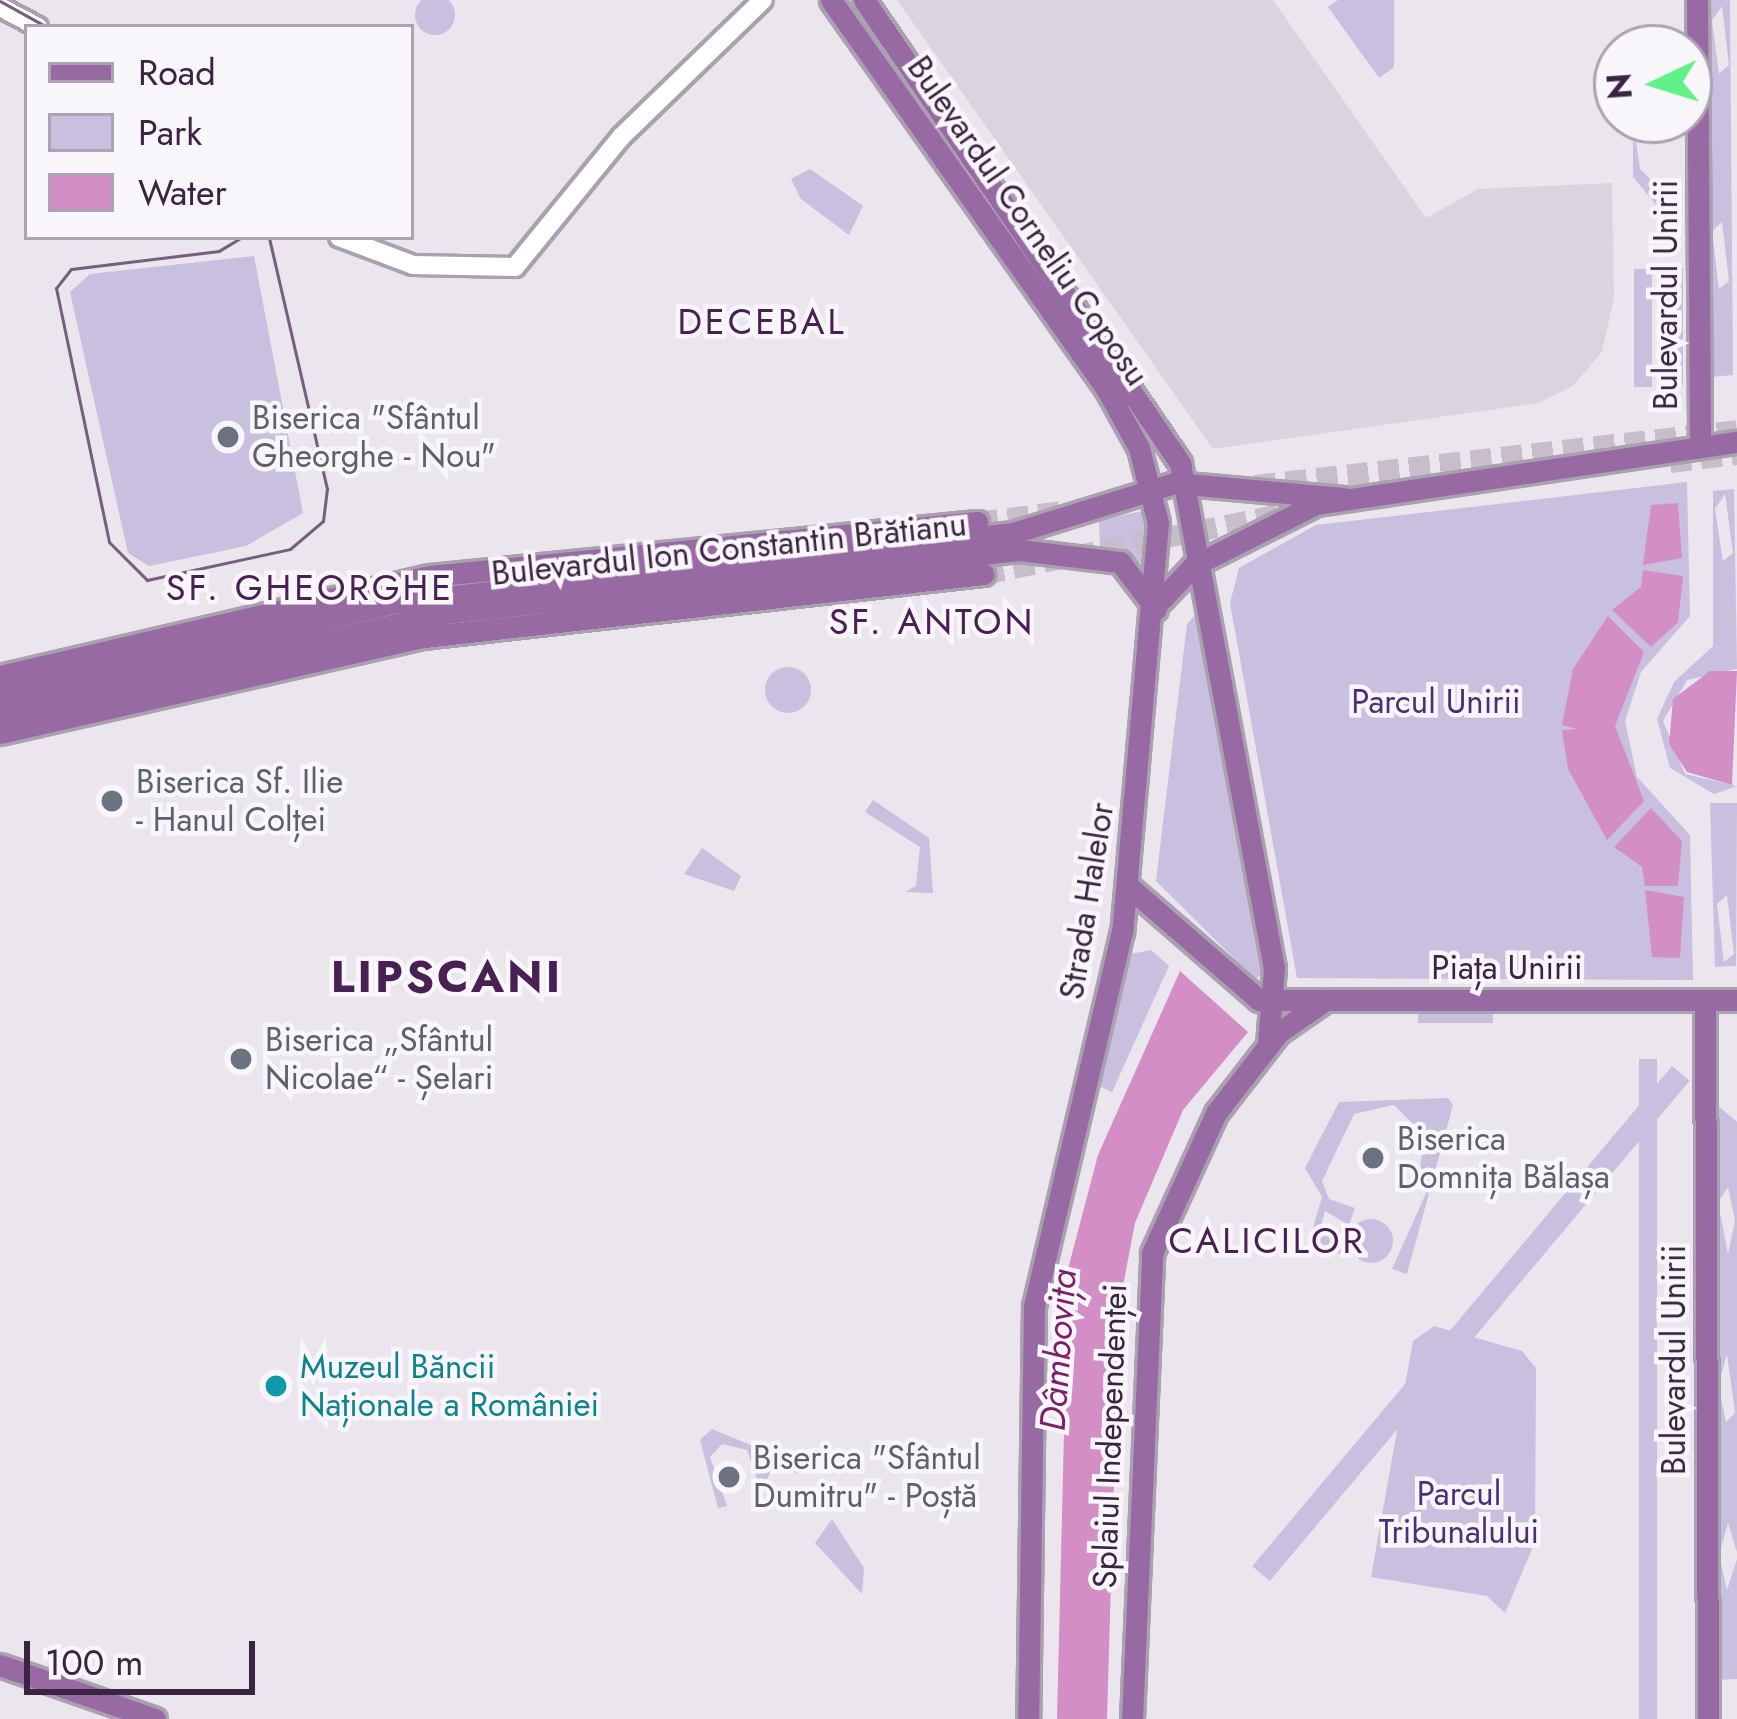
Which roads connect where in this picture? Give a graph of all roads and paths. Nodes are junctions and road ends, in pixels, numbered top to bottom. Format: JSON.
{"nodes":[{"id":1,"x":763,"y":0,"type":"edge"},
{"id":2,"x":831,"y":0,"type":"edge"},
{"id":3,"x":864,"y":0,"type":"edge"},
{"id":4,"x":1697,"y":0,"type":"edge"},
{"id":5,"x":347,"y":240,"type":"edge"},
{"id":6,"x":1737,"y":442,"type":"edge"},
{"id":7,"x":1700,"y":447,"type":"junction"},
{"id":8,"x":1186,"y":482,"type":"junction"},
{"id":9,"x":1151,"y":489,"type":"junction"},
{"id":10,"x":1343,"y":498,"type":"junction"},
{"id":11,"x":977,"y":522,"type":"tunnel mouth"},
{"id":12,"x":1201,"y":561,"type":"junction"},
{"id":13,"x":983,"y":574,"type":"tunnel mouth"},
{"id":14,"x":683,"y":600,"type":"junction"},
{"id":15,"x":353,"y":601,"type":"junction"},
{"id":16,"x":1158,"y":612,"type":"junction"},
{"id":17,"x":0,"y":676,"type":"edge"},
{"id":18,"x":0,"y":696,"type":"edge"},
{"id":19,"x":0,"y":716,"type":"edge"},
{"id":20,"x":0,"y":734,"type":"edge"},
{"id":21,"x":1128,"y":886,"type":"junction"},
{"id":22,"x":1276,"y":1000,"type":"junction"},
{"id":23,"x":1705,"y":1000,"type":"junction"},
{"id":24,"x":1737,"y":1000,"type":"edge"},
{"id":25,"x":1324,"y":1001,"type":"junction"},
{"id":26,"x":1268,"y":1044,"type":"junction"},
{"id":27,"x":0,"y":1665,"type":"edge"},
{"id":28,"x":155,"y":1719,"type":"edge"},
{"id":29,"x":1028,"y":1719,"type":"edge"},
{"id":30,"x":1132,"y":1719,"type":"edge"},
{"id":31,"x":1708,"y":1719,"type":"edge"}],
"edges":[{"from":1,"to":5,"type":"street"},
{"from":2,"to":9,"type":"main road","name":"Bulevardul Corneliu Coposu"},
{"from":3,"to":8,"type":"main road","name":"Bulevardul Corneliu Coposu"},
{"from":4,"to":7,"type":"main road","name":"Bulevardul Unirii"},
{"from":6,"to":7,"type":"main road"},
{"from":7,"to":10,"type":"main road"},
{"from":8,"to":9,"type":"main road"},
{"from":8,"to":10,"type":"main road"},
{"from":8,"to":12,"type":"main road"},
{"from":9,"to":15,"type":"main road","name":"Bulevardul Ion Constantin Brătianu"},
{"from":9,"to":16,"type":"main road"},
{"from":10,"to":12,"type":"main road"},
{"from":11,"to":15,"type":"main road","name":"Bulevardul Ion Constantin Brătianu"},
{"from":12,"to":16,"type":"main road"},
{"from":12,"to":22,"type":"main road"},
{"from":13,"to":14,"type":"main road"},
{"from":14,"to":16,"type":"main road","name":"Bulevardul Ion Constantin Brătianu"},
{"from":14,"to":19,"type":"main road","name":"Bulevardul Ion Constantin Brătianu"},
{"from":14,"to":20,"type":"main road","name":"Bulevardul Ion Constantin Brătianu"},
{"from":15,"to":17,"type":"main road","name":"Bulevardul Ion Constantin Brătianu"},
{"from":15,"to":18,"type":"main road","name":"Bulevardul Ion Constantin Brătianu"},
{"from":16,"to":21,"type":"main road","name":"Strada Halelor"},
{"from":21,"to":22,"type":"main road","name":"Piața Unirii"},
{"from":21,"to":29,"type":"main road","name":"Strada Halelor"},
{"from":22,"to":25,"type":"main road","name":"Piața Unirii"},
{"from":22,"to":26,"type":"main road","name":"Splaiul Independenței"},
{"from":23,"to":24,"type":"main road","name":"Piața Unirii"},
{"from":23,"to":25,"type":"main road","name":"Piața Unirii"},
{"from":23,"to":31,"type":"main road","name":"Bulevardul Unirii"},
{"from":25,"to":26,"type":"main road","name":"Splaiul Independenței"},
{"from":26,"to":30,"type":"main road","name":"Splaiul Independenței"},
{"from":27,"to":28,"type":"main road"}]}
